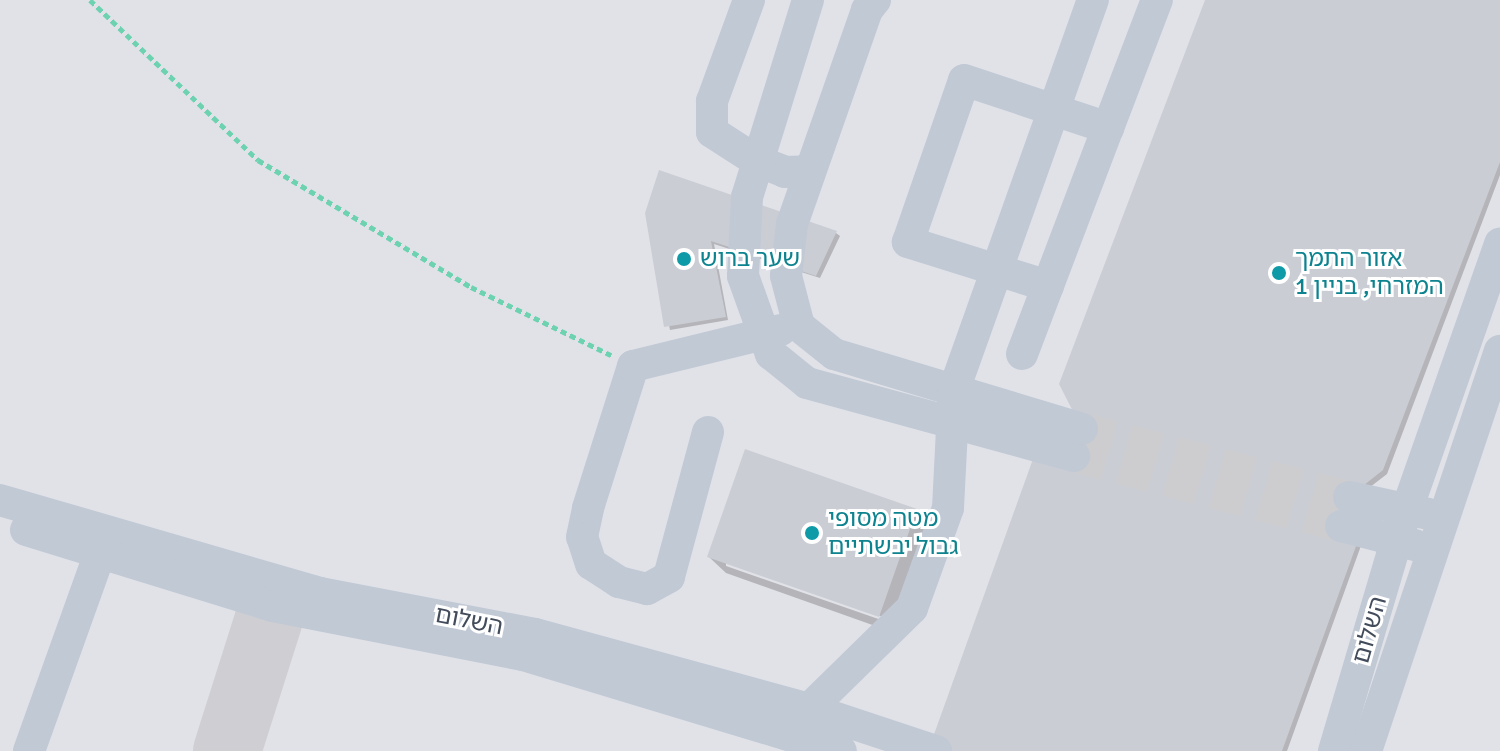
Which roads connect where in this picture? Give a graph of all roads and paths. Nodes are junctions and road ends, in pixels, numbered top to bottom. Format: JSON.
{"nodes":[{"id":1,"x":90,"y":0,"type":"edge"},
{"id":2,"x":749,"y":0,"type":"edge"},
{"id":3,"x":808,"y":0,"type":"edge"},
{"id":4,"x":875,"y":0,"type":"edge"},
{"id":5,"x":1093,"y":0,"type":"edge"},
{"id":6,"x":1157,"y":0,"type":"edge"},
{"id":7,"x":1054,"y":110,"type":"junction"},
{"id":8,"x":1108,"y":128,"type":"junction"},
{"id":9,"x":757,"y":161,"type":"junction"},
{"id":10,"x":809,"y":171,"type":"junction"},
{"id":11,"x":1500,"y":244,"type":"edge"},
{"id":12,"x":996,"y":271,"type":"junction"},
{"id":13,"x":1048,"y":286,"type":"junction"},
{"id":14,"x":799,"y":326,"type":"junction"},
{"id":15,"x":761,"y":335,"type":"junction"},
{"id":16,"x":1500,"y":351,"type":"edge"},
{"id":17,"x":1022,"y":354,"type":"dead end"},
{"id":18,"x":633,"y":366,"type":"junction"},
{"id":19,"x":954,"y":390,"type":"junction"},
{"id":20,"x":952,"y":425,"type":"junction"},
{"id":21,"x":708,"y":432,"type":"dead end"},
{"id":22,"x":0,"y":500,"type":"edge"},
{"id":23,"x":1345,"y":512,"type":"tunnel mouth"},
{"id":24,"x":0,"y":522,"type":"edge"},
{"id":25,"x":1402,"y":524,"type":"junction"},
{"id":26,"x":1436,"y":535,"type":"junction"},
{"id":27,"x":103,"y":542,"type":"junction"},
{"id":28,"x":800,"y":732,"type":"edge"},
{"id":29,"x":29,"y":751,"type":"edge"},
{"id":30,"x":841,"y":751,"type":"edge"},
{"id":31,"x":936,"y":751,"type":"edge"},
{"id":32,"x":1334,"y":751,"type":"edge"},
{"id":33,"x":1366,"y":751,"type":"edge"}],
"edges":[{"from":1,"to":18,"type":"path"},
{"from":2,"to":9,"type":"street"},
{"from":3,"to":9,"type":"street"},
{"from":4,"to":10,"type":"street"},
{"from":5,"to":7,"type":"street"},
{"from":6,"to":8,"type":"street"},
{"from":7,"to":8,"type":"street"},
{"from":7,"to":12,"type":"street"},
{"from":7,"to":12,"type":"street"},
{"from":8,"to":13,"type":"street"},
{"from":9,"to":10,"type":"street"},
{"from":9,"to":15,"type":"street"},
{"from":10,"to":14,"type":"street"},
{"from":11,"to":25,"type":"street","name":"השלום"},
{"from":12,"to":13,"type":"street"},
{"from":12,"to":19,"type":"street"},
{"from":13,"to":17,"type":"street"},
{"from":14,"to":15,"type":"street"},
{"from":14,"to":19,"type":"street"},
{"from":15,"to":18,"type":"street"},
{"from":15,"to":20,"type":"street"},
{"from":16,"to":26,"type":"street","name":"השלום"},
{"from":18,"to":21,"type":"street"},
{"from":19,"to":20,"type":"street"},
{"from":19,"to":20,"type":"street"},
{"from":20,"to":28,"type":"street"},
{"from":22,"to":27,"type":"street","name":"השלום"},
{"from":23,"to":25,"type":"street"},
{"from":24,"to":27,"type":"street"},
{"from":25,"to":26,"type":"street"},
{"from":25,"to":32,"type":"street","name":"השלום"},
{"from":26,"to":33,"type":"street","name":"השלום"},
{"from":27,"to":28,"type":"street","name":"השלום"},
{"from":27,"to":29,"type":"street"},
{"from":28,"to":30,"type":"street"},
{"from":28,"to":31,"type":"street","name":"השלום"}]}
